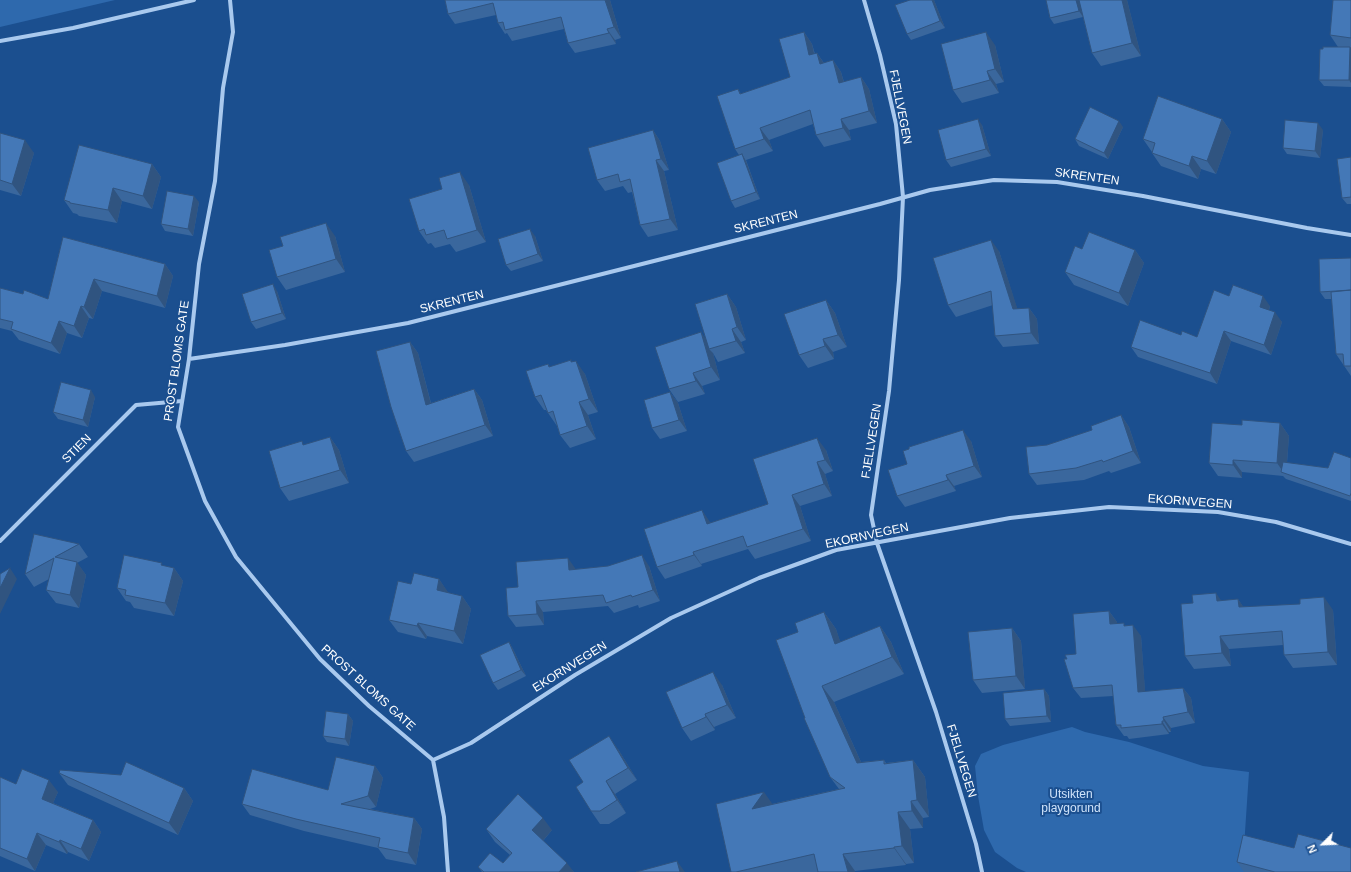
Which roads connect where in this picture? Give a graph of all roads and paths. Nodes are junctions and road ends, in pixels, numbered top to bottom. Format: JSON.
{"nodes":[{"id":1,"x":194,"y":0,"type":"edge"},
{"id":2,"x":230,"y":0,"type":"edge"},
{"id":3,"x":864,"y":0,"type":"edge"},
{"id":4,"x":0,"y":41,"type":"edge"},
{"id":5,"x":903,"y":197,"type":"junction"},
{"id":6,"x":1351,"y":235,"type":"edge"},
{"id":7,"x":189,"y":359,"type":"junction"},
{"id":8,"x":182,"y":401,"type":"junction"},
{"id":9,"x":0,"y":541,"type":"edge"},
{"id":10,"x":877,"y":543,"type":"junction"},
{"id":11,"x":1351,"y":544,"type":"edge"},
{"id":12,"x":433,"y":760,"type":"junction"},
{"id":13,"x":448,"y":872,"type":"edge"},
{"id":14,"x":982,"y":872,"type":"edge"}],
"edges":[{"from":1,"to":4,"type":"street"},
{"from":2,"to":7,"type":"street","name":"PROST BLOMS GATE"},
{"from":3,"to":5,"type":"street","name":"FJELLVEGEN"},
{"from":5,"to":6,"type":"street","name":"SKRENTEN"},
{"from":5,"to":7,"type":"street","name":"SKRENTEN"},
{"from":5,"to":10,"type":"street","name":"FJELLVEGEN"},
{"from":7,"to":8,"type":"street","name":"PROST BLOMS GATE"},
{"from":8,"to":9,"type":"street","name":"STIEN"},
{"from":8,"to":12,"type":"street","name":"PROST BLOMS GATE"},
{"from":10,"to":11,"type":"street","name":"EKORNVEGEN"},
{"from":10,"to":12,"type":"street","name":"EKORNVEGEN"},
{"from":10,"to":14,"type":"street","name":"FJELLVEGEN"},
{"from":12,"to":13,"type":"street"}]}
